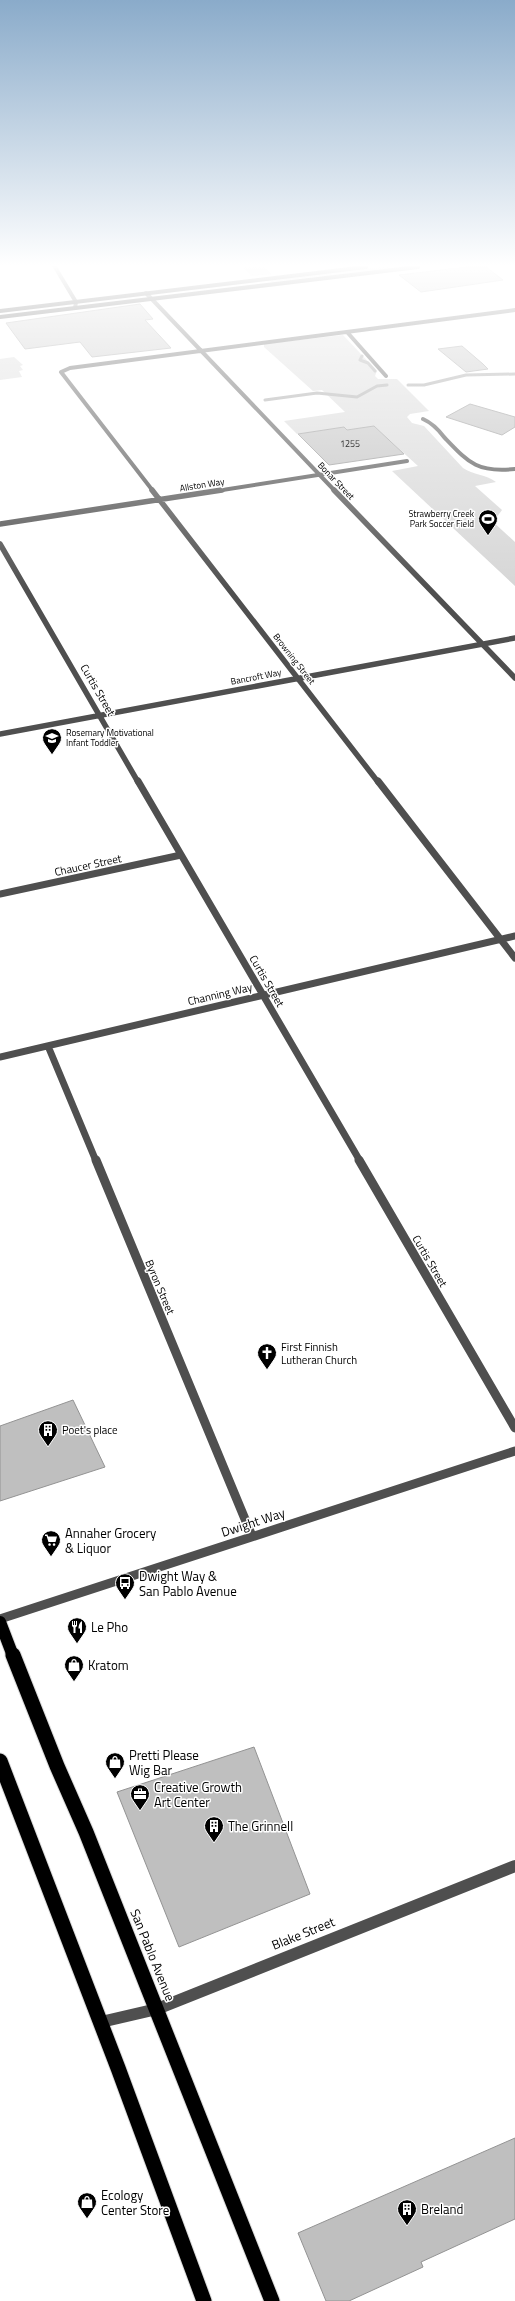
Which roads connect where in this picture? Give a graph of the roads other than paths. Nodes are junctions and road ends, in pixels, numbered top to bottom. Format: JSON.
{"nodes":[{"id":1,"x":63,"y":374,"type":"edge"},
{"id":2,"x":222,"y":374,"type":"edge"},
{"id":3,"x":423,"y":419,"type":"dead end"},
{"id":4,"x":407,"y":461,"type":"dead end"},
{"id":5,"x":515,"y":469,"type":"edge"},
{"id":6,"x":319,"y":475,"type":"junction"},
{"id":7,"x":158,"y":500,"type":"junction"},
{"id":8,"x":0,"y":524,"type":"edge"},
{"id":9,"x":0,"y":544,"type":"edge"},
{"id":10,"x":515,"y":638,"type":"edge"},
{"id":11,"x":482,"y":644,"type":"junction"},
{"id":12,"x":297,"y":678,"type":"junction"},
{"id":13,"x":515,"y":678,"type":"edge"},
{"id":14,"x":99,"y":715,"type":"junction"},
{"id":15,"x":0,"y":734,"type":"edge"},
{"id":16,"x":181,"y":855,"type":"junction"},
{"id":17,"x":0,"y":894,"type":"edge"},
{"id":18,"x":515,"y":936,"type":"edge"},
{"id":19,"x":500,"y":940,"type":"junction"},
{"id":20,"x":515,"y":958,"type":"edge"},
{"id":21,"x":262,"y":995,"type":"junction"},
{"id":22,"x":48,"y":1046,"type":"junction"},
{"id":23,"x":0,"y":1057,"type":"edge"},
{"id":24,"x":515,"y":1428,"type":"edge"},
{"id":25,"x":515,"y":1451,"type":"edge"},
{"id":26,"x":252,"y":1536,"type":"junction"},
{"id":27,"x":0,"y":1619,"type":"edge"},
{"id":28,"x":0,"y":1622,"type":"edge"},
{"id":29,"x":0,"y":1761,"type":"edge"},
{"id":30,"x":515,"y":1866,"type":"edge"},
{"id":31,"x":156,"y":2009,"type":"junction"},
{"id":32,"x":101,"y":2022,"type":"junction"},
{"id":33,"x":204,"y":2301,"type":"edge"},
{"id":34,"x":272,"y":2301,"type":"edge"}],
"edges":[{"from":1,"to":7,"type":"street","name":"Browning Street"},
{"from":2,"to":6,"type":"street","name":"Bonar Street"},
{"from":3,"to":5,"type":"street"},
{"from":4,"to":6,"type":"street","name":"Allston Way"},
{"from":6,"to":7,"type":"street","name":"Allston Way"},
{"from":6,"to":11,"type":"street","name":"Bonar Street"},
{"from":7,"to":8,"type":"street","name":"Allston Way"},
{"from":7,"to":12,"type":"street","name":"Browning Street"},
{"from":9,"to":14,"type":"street","name":"Curtis Street"},
{"from":10,"to":11,"type":"street","name":"Bancroft Way"},
{"from":11,"to":12,"type":"street","name":"Bancroft Way"},
{"from":11,"to":13,"type":"street","name":"Bonar Street"},
{"from":12,"to":14,"type":"street","name":"Bancroft Way"},
{"from":12,"to":19,"type":"street","name":"Browning Street"},
{"from":14,"to":15,"type":"street","name":"Bancroft Way"},
{"from":14,"to":16,"type":"street","name":"Curtis Street"},
{"from":16,"to":17,"type":"street","name":"Chaucer Street"},
{"from":16,"to":21,"type":"street","name":"Curtis Street"},
{"from":18,"to":19,"type":"street","name":"Channing Way"},
{"from":19,"to":20,"type":"street","name":"Browning Street"},
{"from":19,"to":21,"type":"street","name":"Channing Way"},
{"from":21,"to":22,"type":"street","name":"Channing Way"},
{"from":21,"to":24,"type":"street","name":"Curtis Street"},
{"from":22,"to":23,"type":"street","name":"Channing Way"},
{"from":22,"to":26,"type":"street","name":"Byron Street"},
{"from":25,"to":26,"type":"street","name":"Dwight Way"},
{"from":26,"to":27,"type":"street","name":"Dwight Way"},
{"from":28,"to":31,"type":"main road","name":"San Pablo Avenue"},
{"from":29,"to":32,"type":"main road"},
{"from":30,"to":31,"type":"street","name":"Blake Street"},
{"from":31,"to":32,"type":"street","name":"Blake Street"},
{"from":31,"to":34,"type":"main road","name":"San Pablo Avenue"},
{"from":32,"to":33,"type":"main road"}]}
